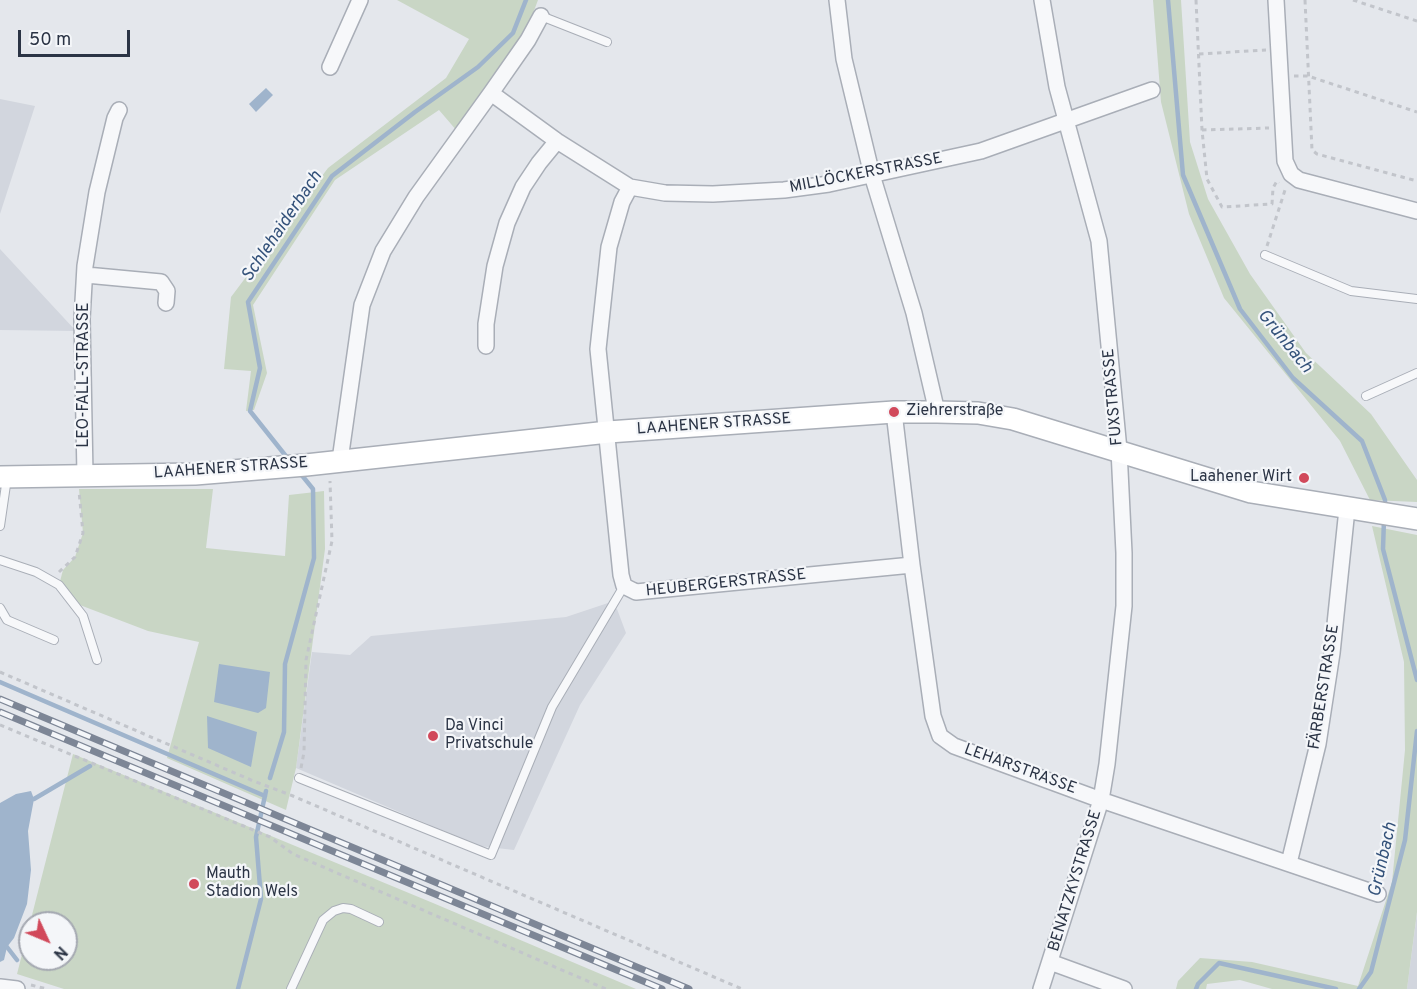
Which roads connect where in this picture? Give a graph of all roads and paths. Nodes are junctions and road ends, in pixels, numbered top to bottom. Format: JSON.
{"nodes":[{"id":1,"x":360,"y":0,"type":"edge"},
{"id":2,"x":837,"y":0,"type":"edge"},
{"id":3,"x":1042,"y":0,"type":"edge"},
{"id":4,"x":1197,"y":0,"type":"edge"},
{"id":5,"x":1276,"y":0,"type":"edge"},
{"id":6,"x":1305,"y":0,"type":"edge"},
{"id":7,"x":1353,"y":0,"type":"edge"},
{"id":8,"x":541,"y":16,"type":"joint"},
{"id":9,"x":1417,"y":21,"type":"edge"},
{"id":10,"x":607,"y":42,"type":"dead end"},
{"id":11,"x":1279,"y":49,"type":"junction"},
{"id":12,"x":1199,"y":54,"type":"junction"},
{"id":13,"x":330,"y":66,"type":"dead end"},
{"id":14,"x":1280,"y":76,"type":"junction"},
{"id":15,"x":1308,"y":76,"type":"junction"},
{"id":16,"x":1152,"y":90,"type":"dead end"},
{"id":17,"x":491,"y":93,"type":"junction"},
{"id":18,"x":120,"y":110,"type":"dead end"},
{"id":19,"x":1417,"y":112,"type":"edge"},
{"id":20,"x":1066,"y":121,"type":"junction"},
{"id":21,"x":1283,"y":127,"type":"junction"},
{"id":22,"x":1202,"y":130,"type":"junction"},
{"id":23,"x":557,"y":141,"type":"junction"},
{"id":24,"x":872,"y":175,"type":"junction"},
{"id":25,"x":1288,"y":181,"type":"junction"},
{"id":26,"x":1417,"y":181,"type":"edge"},
{"id":27,"x":630,"y":187,"type":"junction"},
{"id":28,"x":1417,"y":211,"type":"edge"},
{"id":29,"x":1265,"y":255,"type":"joint"},
{"id":30,"x":86,"y":275,"type":"junction"},
{"id":31,"x":1417,"y":299,"type":"edge"},
{"id":32,"x":166,"y":303,"type":"dead end"},
{"id":33,"x":486,"y":346,"type":"dead end"},
{"id":34,"x":1417,"y":373,"type":"edge"},
{"id":35,"x":1366,"y":396,"type":"dead end"},
{"id":36,"x":894,"y":412,"type":"junction"},
{"id":37,"x":937,"y":412,"type":"junction"},
{"id":38,"x":608,"y":432,"type":"junction"},
{"id":39,"x":1119,"y":450,"type":"junction"},
{"id":40,"x":334,"y":461,"type":"junction"},
{"id":41,"x":3,"y":476,"type":"edge"},
{"id":42,"x":82,"y":482,"type":"junction"},
{"id":43,"x":1347,"y":509,"type":"junction"},
{"id":44,"x":1417,"y":519,"type":"edge"},
{"id":45,"x":0,"y":525,"type":"edge"},
{"id":46,"x":0,"y":560,"type":"edge"},
{"id":47,"x":912,"y":565,"type":"junction"},
{"id":48,"x":48,"y":579,"type":"junction"},
{"id":49,"x":624,"y":586,"type":"junction"},
{"id":50,"x":0,"y":608,"type":"edge"},
{"id":51,"x":54,"y":640,"type":"dead end"},
{"id":52,"x":97,"y":660,"type":"dead end"},
{"id":53,"x":0,"y":672,"type":"edge"},
{"id":54,"x":0,"y":725,"type":"edge"},
{"id":55,"x":299,"y":778,"type":"junction"},
{"id":56,"x":293,"y":796,"type":"junction"},
{"id":57,"x":1101,"y":800,"type":"junction"},
{"id":58,"x":1288,"y":862,"type":"junction"},
{"id":59,"x":1378,"y":894,"type":"dead end"},
{"id":60,"x":379,"y":922,"type":"dead end"},
{"id":61,"x":1050,"y":962,"type":"junction"},
{"id":62,"x":0,"y":987,"type":"edge"},
{"id":63,"x":17,"y":989,"type":"edge"},
{"id":64,"x":291,"y":989,"type":"edge"},
{"id":65,"x":606,"y":989,"type":"edge"},
{"id":66,"x":742,"y":989,"type":"edge"},
{"id":67,"x":1041,"y":989,"type":"edge"},
{"id":68,"x":1124,"y":989,"type":"edge"}],
"edges":[{"from":1,"to":13,"type":"street"},
{"from":2,"to":24,"type":"street"},
{"from":3,"to":20,"type":"street","name":"FUXSTRASSE"},
{"from":4,"to":12,"type":"path"},
{"from":5,"to":11,"type":"street"},
{"from":6,"to":15,"type":"path"},
{"from":7,"to":9,"type":"path"},
{"from":8,"to":10,"type":"lane"},
{"from":8,"to":17,"type":"street"},
{"from":11,"to":12,"type":"path"},
{"from":11,"to":14,"type":"street"},
{"from":12,"to":22,"type":"path"},
{"from":14,"to":15,"type":"path"},
{"from":14,"to":21,"type":"street"},
{"from":15,"to":19,"type":"path"},
{"from":15,"to":26,"type":"path"},
{"from":16,"to":20,"type":"street","name":"MILLÖCKERSTRASSE"},
{"from":17,"to":23,"type":"street","name":"MILLÖCKERSTRASSE"},
{"from":17,"to":40,"type":"street"},
{"from":18,"to":30,"type":"street","name":"LEO-FALL-STRASSE"},
{"from":20,"to":24,"type":"street","name":"MILLÖCKERSTRASSE"},
{"from":20,"to":39,"type":"street","name":"FUXSTRASSE"},
{"from":21,"to":22,"type":"path"},
{"from":21,"to":25,"type":"street"},
{"from":22,"to":25,"type":"path"},
{"from":23,"to":27,"type":"street","name":"MILLÖCKERSTRASSE"},
{"from":23,"to":33,"type":"street"},
{"from":24,"to":27,"type":"street","name":"MILLÖCKERSTRASSE"},
{"from":24,"to":37,"type":"street"},
{"from":25,"to":28,"type":"street"},
{"from":25,"to":29,"type":"path"},
{"from":27,"to":38,"type":"street","name":"HEUBERGERSTRASSE"},
{"from":29,"to":31,"type":"lane"},
{"from":30,"to":32,"type":"street"},
{"from":30,"to":42,"type":"street","name":"LEO-FALL-STRASSE"},
{"from":34,"to":35,"type":"lane"},
{"from":36,"to":37,"type":"street","name":"LAAHENER STRASSE"},
{"from":36,"to":38,"type":"street","name":"LAAHENER STRASSE"},
{"from":36,"to":47,"type":"street","name":"LEHARSTRASSE"},
{"from":37,"to":39,"type":"street","name":"LAAHENER STRASSE"},
{"from":38,"to":40,"type":"street","name":"LAAHENER STRASSE"},
{"from":38,"to":49,"type":"street","name":"HEUBERGERSTRASSE"},
{"from":39,"to":43,"type":"street","name":"LAAHENER STRASSE"},
{"from":39,"to":57,"type":"street","name":"FUXSTRASSE"},
{"from":40,"to":42,"type":"street","name":"LAAHENER STRASSE"},
{"from":40,"to":55,"type":"path"},
{"from":41,"to":42,"type":"street","name":"LAAHENER STRASSE"},
{"from":41,"to":45,"type":"lane"},
{"from":42,"to":48,"type":"path"},
{"from":43,"to":44,"type":"street","name":"LAAHENER STRASSE"},
{"from":43,"to":58,"type":"street","name":"FÄRBERSTRASSE"},
{"from":46,"to":48,"type":"lane"},
{"from":47,"to":49,"type":"street","name":"HEUBERGERSTRASSE"},
{"from":47,"to":57,"type":"street","name":"LEHARSTRASSE"},
{"from":48,"to":52,"type":"lane"},
{"from":49,"to":55,"type":"lane"},
{"from":50,"to":51,"type":"lane"},
{"from":53,"to":56,"type":"path"},
{"from":54,"to":65,"type":"path"},
{"from":55,"to":56,"type":"path"},
{"from":56,"to":66,"type":"path"},
{"from":57,"to":58,"type":"street","name":"LEHARSTRASSE"},
{"from":57,"to":61,"type":"street","name":"BENATZKYSTRASSE"},
{"from":58,"to":59,"type":"street","name":"LEHARSTRASSE"},
{"from":60,"to":64,"type":"lane"},
{"from":61,"to":67,"type":"street","name":"BENATZKYSTRASSE"},
{"from":61,"to":68,"type":"street","name":"BENATZKYSTRASSE"},
{"from":62,"to":63,"type":"street"}]}
